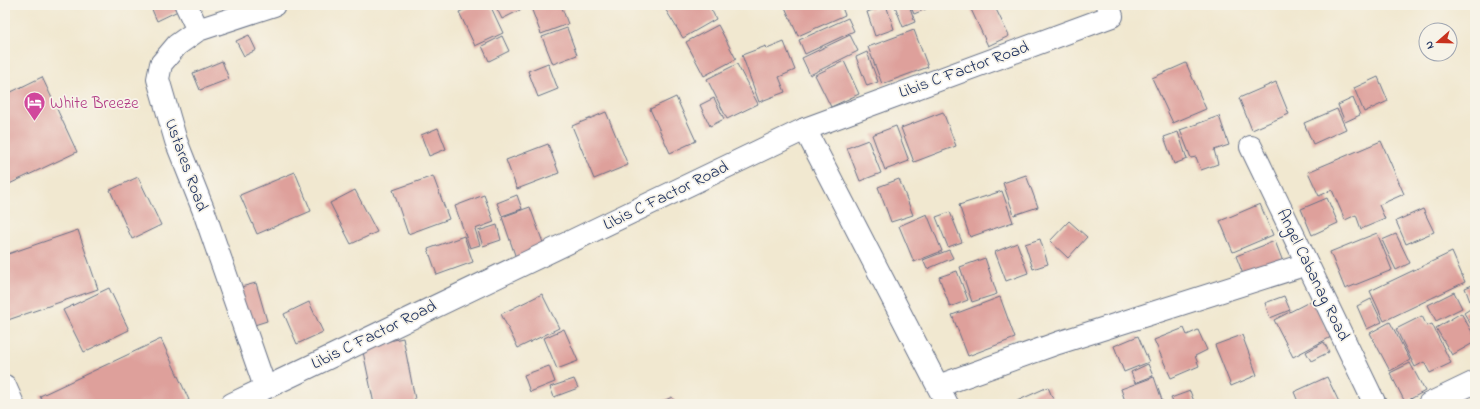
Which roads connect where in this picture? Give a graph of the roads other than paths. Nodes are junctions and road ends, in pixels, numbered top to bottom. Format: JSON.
{"nodes":[{"id":1,"x":186,"y":5,"type":"edge"},
{"id":2,"x":274,"y":5,"type":"edge"},
{"id":3,"x":1110,"y":11,"type":"edge"},
{"id":4,"x":198,"y":30,"type":"junction"},
{"id":5,"x":805,"y":129,"type":"junction"},
{"id":6,"x":1250,"y":147,"type":"dead end"},
{"id":7,"x":1307,"y":264,"type":"junction"},
{"id":8,"x":1475,"y":382,"type":"edge"},
{"id":9,"x":5,"y":386,"type":"edge"},
{"id":10,"x":265,"y":387,"type":"junction"},
{"id":11,"x":942,"y":395,"type":"edge"},
{"id":12,"x":13,"y":404,"type":"edge"},
{"id":13,"x":232,"y":404,"type":"edge"},
{"id":14,"x":1375,"y":404,"type":"edge"},
{"id":15,"x":1429,"y":404,"type":"edge"}],
"edges":[{"from":1,"to":4,"type":"street"},
{"from":2,"to":4,"type":"street","name":"Ustares Road"},
{"from":3,"to":5,"type":"street","name":"Libis C Factor Road"},
{"from":4,"to":10,"type":"street","name":"Ustares Road"},
{"from":5,"to":10,"type":"street","name":"Libis C Factor Road"},
{"from":5,"to":11,"type":"street"},
{"from":6,"to":7,"type":"street","name":"Angel Cabanag Road"},
{"from":7,"to":11,"type":"street"},
{"from":7,"to":14,"type":"street","name":"Angel Cabanag Road"},
{"from":8,"to":15,"type":"street"},
{"from":9,"to":12,"type":"street"},
{"from":10,"to":13,"type":"street","name":"Libis C Factor Road"}]}
